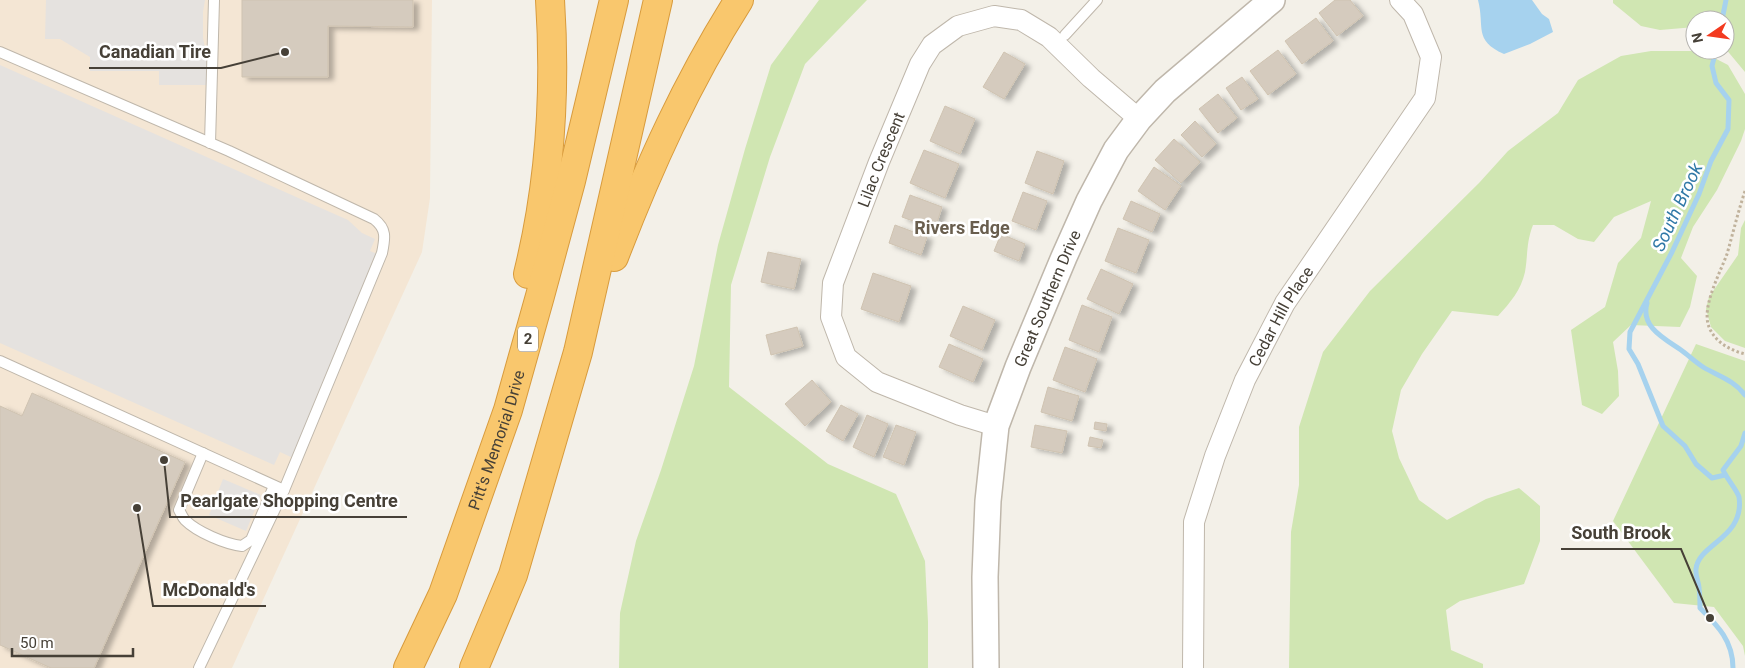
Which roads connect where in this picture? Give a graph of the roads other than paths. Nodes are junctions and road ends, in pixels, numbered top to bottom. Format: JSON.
{"nodes":[{"id":1,"x":214,"y":0,"type":"edge"},
{"id":2,"x":550,"y":0,"type":"edge"},
{"id":3,"x":614,"y":0,"type":"edge"},
{"id":4,"x":658,"y":0,"type":"edge"},
{"id":5,"x":739,"y":0,"type":"edge"},
{"id":6,"x":1097,"y":0,"type":"edge"},
{"id":7,"x":1272,"y":0,"type":"edge"},
{"id":8,"x":1400,"y":0,"type":"edge"},
{"id":9,"x":1065,"y":35,"type":"dead end"},
{"id":10,"x":0,"y":52,"type":"edge"},
{"id":11,"x":1139,"y":118,"type":"junction"},
{"id":12,"x":210,"y":143,"type":"junction"},
{"id":13,"x":578,"y":352,"type":"junction"},
{"id":14,"x":0,"y":361,"type":"edge"},
{"id":15,"x":996,"y":426,"type":"junction"},
{"id":16,"x":203,"y":454,"type":"junction"},
{"id":17,"x":274,"y":486,"type":"junction"},
{"id":18,"x":284,"y":490,"type":"junction"},
{"id":19,"x":465,"y":530,"type":"junction"},
{"id":20,"x":200,"y":668,"type":"edge"},
{"id":21,"x":408,"y":668,"type":"edge"},
{"id":22,"x":474,"y":668,"type":"edge"},
{"id":23,"x":986,"y":668,"type":"edge"},
{"id":24,"x":1193,"y":668,"type":"edge"}],
"edges":[{"from":1,"to":12,"type":"lane"},
{"from":2,"to":19,"type":"highway"},
{"from":3,"to":19,"type":"highway","name":"Pitt's Memorial Drive","number":"2"},
{"from":4,"to":13,"type":"highway"},
{"from":5,"to":13,"type":"highway"},
{"from":6,"to":9,"type":"lane"},
{"from":7,"to":11,"type":"street","name":"Great Southern Drive"},
{"from":8,"to":24,"type":"street","name":"Cedar Hill Place"},
{"from":10,"to":12,"type":"lane"},
{"from":11,"to":15,"type":"street","name":"Great Southern Drive"},
{"from":11,"to":15,"type":"street","name":"Lilac Crescent"},
{"from":12,"to":18,"type":"lane"},
{"from":13,"to":22,"type":"highway"},
{"from":14,"to":16,"type":"lane"},
{"from":15,"to":23,"type":"street","name":"Great Southern Drive"},
{"from":16,"to":17,"type":"lane"},
{"from":16,"to":17,"type":"lane"},
{"from":17,"to":18,"type":"lane"},
{"from":18,"to":20,"type":"lane"},
{"from":19,"to":21,"type":"highway","name":"Pitt's Memorial Drive","number":"2"}]}
